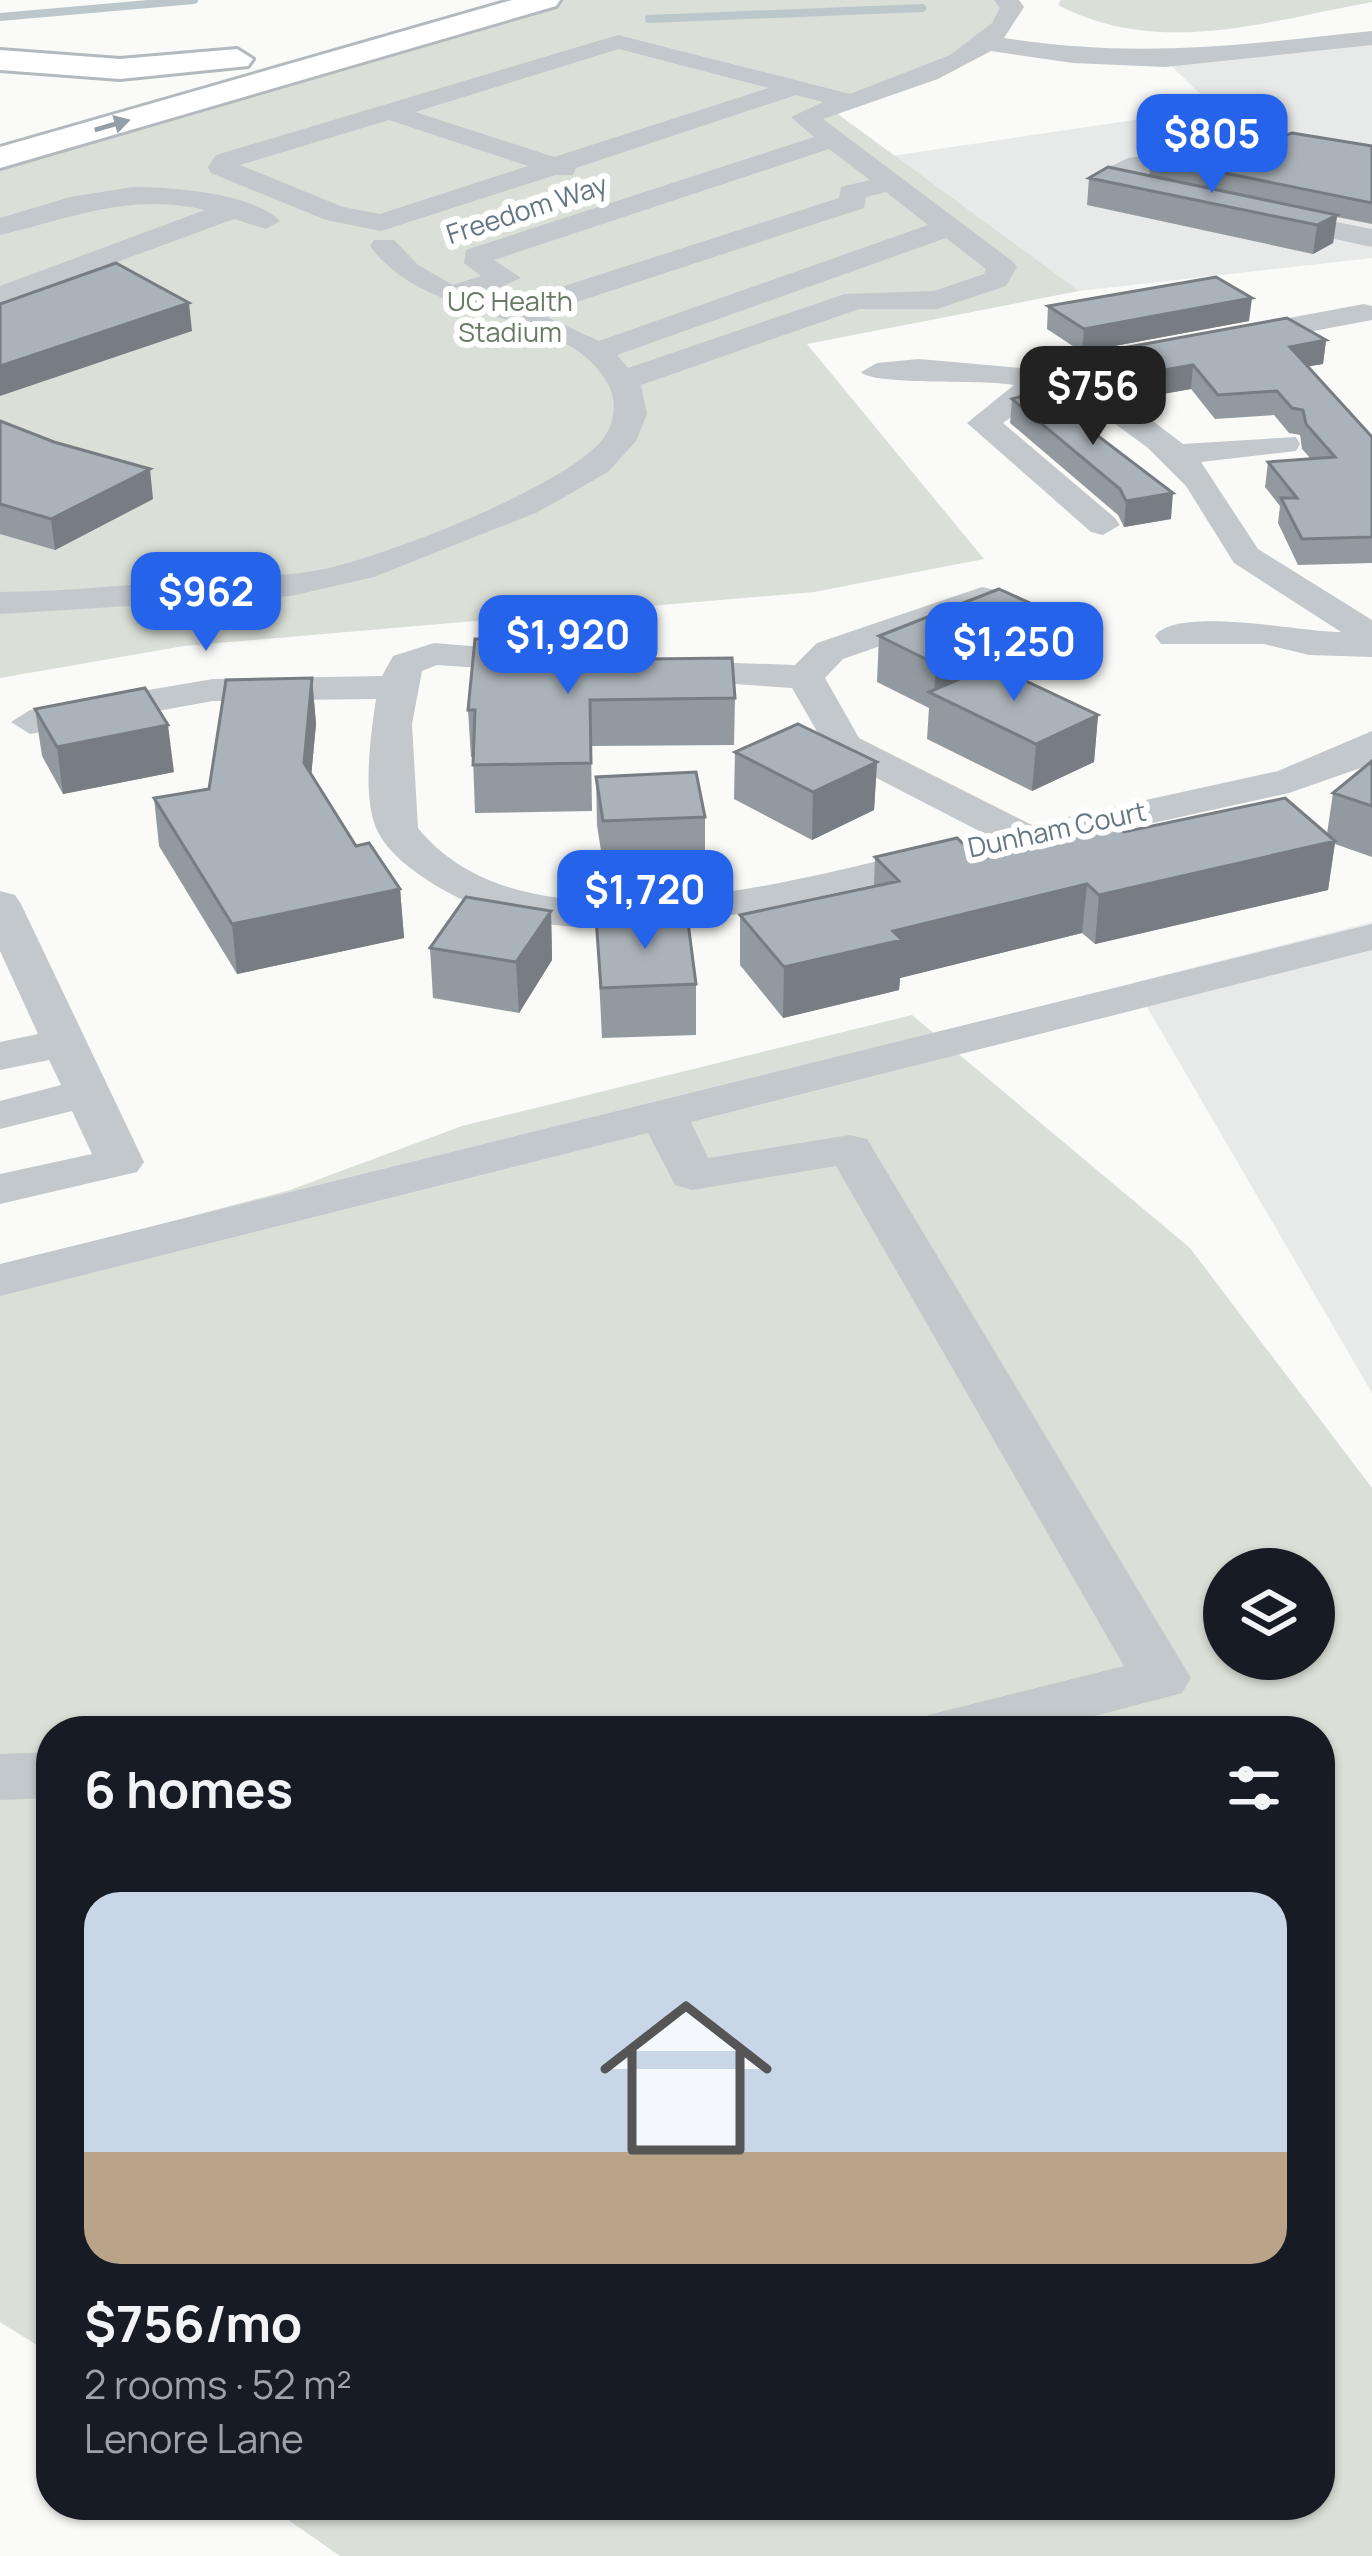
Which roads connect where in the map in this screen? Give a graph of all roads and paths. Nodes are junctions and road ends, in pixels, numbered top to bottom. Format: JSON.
{"nodes":[{"id":1,"x":545,"y":0,"type":"edge"},
{"id":2,"x":1006,"y":0,"type":"edge"},
{"id":3,"x":374,"y":16,"type":"dead end"},
{"id":4,"x":989,"y":43,"type":"junction"},
{"id":5,"x":1365,"y":44,"type":"edge"},
{"id":6,"x":0,"y":60,"type":"edge"},
{"id":7,"x":796,"y":87,"type":"junction"},
{"id":8,"x":850,"y":102,"type":"junction"},
{"id":9,"x":388,"y":111,"type":"junction"},
{"id":10,"x":833,"y":139,"type":"junction"},
{"id":11,"x":717,"y":147,"type":"dead end"},
{"id":12,"x":1248,"y":147,"type":"edge"},
{"id":13,"x":803,"y":149,"type":"junction"},
{"id":14,"x":0,"y":158,"type":"edge"},
{"id":15,"x":861,"y":160,"type":"junction"},
{"id":16,"x":556,"y":167,"type":"junction"},
{"id":17,"x":892,"y":183,"type":"junction"},
{"id":18,"x":609,"y":184,"type":"junction"},
{"id":19,"x":290,"y":196,"type":"junction"},
{"id":20,"x":1187,"y":200,"type":"edge"},
{"id":21,"x":919,"y":204,"type":"junction"},
{"id":22,"x":1233,"y":209,"type":"edge"},
{"id":23,"x":238,"y":210,"type":"junction"},
{"id":24,"x":0,"y":227,"type":"edge"},
{"id":25,"x":950,"y":227,"type":"junction"},
{"id":26,"x":184,"y":228,"type":"junction"},
{"id":27,"x":1372,"y":238,"type":"edge"},
{"id":28,"x":384,"y":246,"type":"junction"},
{"id":29,"x":0,"y":268,"type":"edge"},
{"id":30,"x":456,"y":294,"type":"junction"},
{"id":31,"x":0,"y":296,"type":"edge"},
{"id":32,"x":1363,"y":311,"type":"edge"},
{"id":33,"x":508,"y":314,"type":"junction"},
{"id":34,"x":554,"y":331,"type":"junction"},
{"id":35,"x":594,"y":353,"type":"junction"},
{"id":36,"x":878,"y":372,"type":"dead end"},
{"id":37,"x":1033,"y":378,"type":"junction"},
{"id":38,"x":622,"y":381,"type":"junction"},
{"id":39,"x":1284,"y":444,"type":"dead end"},
{"id":40,"x":1176,"y":454,"type":"junction"},
{"id":41,"x":1103,"y":525,"type":"dead end"},
{"id":42,"x":982,"y":598,"type":"edge"},
{"id":43,"x":1372,"y":602,"type":"edge"},
{"id":44,"x":0,"y":603,"type":"edge"},
{"id":45,"x":1334,"y":605,"type":"junction"},
{"id":46,"x":1174,"y":636,"type":"dead end"},
{"id":47,"x":1371,"y":644,"type":"edge"},
{"id":48,"x":573,"y":662,"type":"edge"},
{"id":49,"x":620,"y":665,"type":"edge"},
{"id":50,"x":805,"y":677,"type":"junction"},
{"id":51,"x":394,"y":687,"type":"junction"},
{"id":52,"x":30,"y":722,"type":"dead end"},
{"id":53,"x":1370,"y":750,"type":"edge"},
{"id":54,"x":1022,"y":836,"type":"junction"},
{"id":55,"x":0,"y":904,"type":"edge"},
{"id":56,"x":1372,"y":938,"type":"edge"},
{"id":57,"x":22,"y":993,"type":"edge"},
{"id":58,"x":67,"y":1042,"type":"junction"},
{"id":59,"x":0,"y":1055,"type":"edge"},
{"id":60,"x":90,"y":1092,"type":"junction"},
{"id":61,"x":0,"y":1114,"type":"edge"},
{"id":62,"x":663,"y":1114,"type":"junction"},
{"id":63,"x":0,"y":1189,"type":"edge"},
{"id":64,"x":0,"y":1280,"type":"edge"},
{"id":65,"x":1010,"y":1716,"type":"edge"},
{"id":66,"x":36,"y":1776,"type":"edge"},
{"id":67,"x":0,"y":1777,"type":"edge"}],
"edges":[{"from":14,"to":1,"type":"highway","one_way":true},
{"from":2,"to":4,"type":"street"},
{"from":3,"to":6,"type":"highway"},
{"from":4,"to":5,"type":"street"},
{"from":4,"to":8,"type":"street"},
{"from":7,"to":8,"type":"street"},
{"from":7,"to":9,"type":"street"},
{"from":7,"to":16,"type":"street"},
{"from":8,"to":10,"type":"street"},
{"from":9,"to":16,"type":"street"},
{"from":9,"to":19,"type":"street"},
{"from":10,"to":13,"type":"street"},
{"from":10,"to":15,"type":"street"},
{"from":11,"to":18,"type":"street","name":"Freedom Way"},
{"from":12,"to":20,"type":"street"},
{"from":13,"to":15,"type":"street"},
{"from":13,"to":30,"type":"street"},
{"from":15,"to":17,"type":"street"},
{"from":16,"to":18,"type":"street"},
{"from":16,"to":19,"type":"street"},
{"from":17,"to":21,"type":"street"},
{"from":17,"to":33,"type":"street"},
{"from":18,"to":28,"type":"street","name":"Freedom Way"},
{"from":19,"to":23,"type":"street"},
{"from":21,"to":25,"type":"street"},
{"from":21,"to":34,"type":"street"},
{"from":22,"to":27,"type":"street"},
{"from":23,"to":24,"type":"street","name":"Freedom Way"},
{"from":23,"to":26,"type":"street"},
{"from":23,"to":28,"type":"street","name":"Freedom Way"},
{"from":25,"to":35,"type":"street"},
{"from":25,"to":38,"type":"street"},
{"from":26,"to":29,"type":"street"},
{"from":26,"to":31,"type":"street"},
{"from":28,"to":30,"type":"street"},
{"from":30,"to":33,"type":"street"},
{"from":32,"to":37,"type":"street"},
{"from":33,"to":34,"type":"street"},
{"from":34,"to":35,"type":"street"},
{"from":35,"to":38,"type":"street"},
{"from":36,"to":37,"type":"street"},
{"from":37,"to":40,"type":"street"},
{"from":37,"to":41,"type":"street"},
{"from":38,"to":44,"type":"street"},
{"from":39,"to":40,"type":"street"},
{"from":40,"to":45,"type":"street"},
{"from":42,"to":50,"type":"street"},
{"from":43,"to":45,"type":"street"},
{"from":45,"to":47,"type":"street"},
{"from":46,"to":47,"type":"street"},
{"from":48,"to":51,"type":"street"},
{"from":49,"to":50,"type":"street"},
{"from":50,"to":54,"type":"street"},
{"from":51,"to":52,"type":"street"},
{"from":51,"to":54,"type":"street","name":"Dunham Court"},
{"from":53,"to":54,"type":"street","name":"Dunham Court"},
{"from":55,"to":57,"type":"street"},
{"from":56,"to":62,"type":"street"},
{"from":57,"to":58,"type":"street"},
{"from":58,"to":59,"type":"street"},
{"from":58,"to":60,"type":"street"},
{"from":60,"to":61,"type":"street"},
{"from":60,"to":63,"type":"street"},
{"from":62,"to":64,"type":"street"},
{"from":62,"to":65,"type":"street"},
{"from":66,"to":67,"type":"street"}]}
